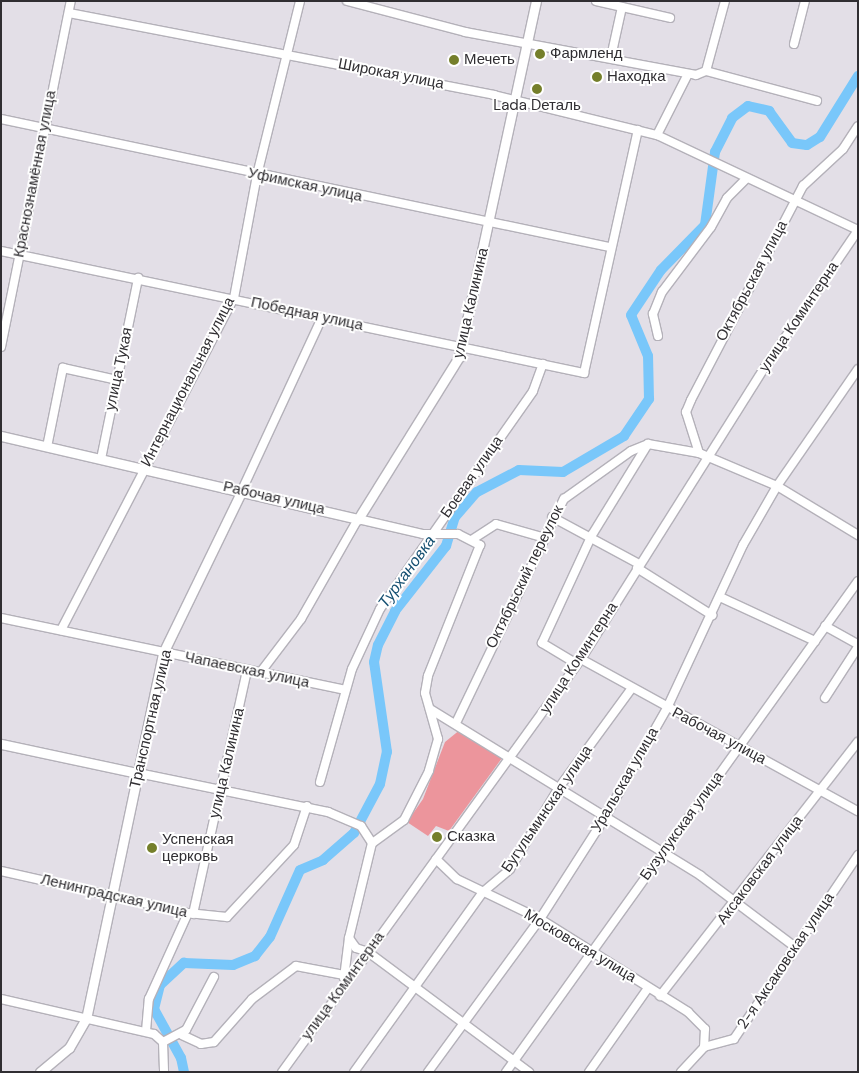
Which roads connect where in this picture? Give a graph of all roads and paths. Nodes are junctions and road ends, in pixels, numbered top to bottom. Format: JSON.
{"nodes":[{"id":1,"x":71,"y":1,"type":"edge"},
{"id":2,"x":300,"y":1,"type":"edge"},
{"id":3,"x":347,"y":1,"type":"edge"},
{"id":4,"x":536,"y":1,"type":"edge"},
{"id":5,"x":596,"y":1,"type":"edge"},
{"id":6,"x":725,"y":1,"type":"edge"},
{"id":7,"x":805,"y":1,"type":"edge"},
{"id":8,"x":622,"y":7,"type":"junction"},
{"id":9,"x":69,"y":13,"type":"junction"},
{"id":10,"x":670,"y":18,"type":"dead end"},
{"id":11,"x":528,"y":41,"type":"junction"},
{"id":12,"x":794,"y":44,"type":"dead end"},
{"id":13,"x":287,"y":53,"type":"junction"},
{"id":14,"x":610,"y":57,"type":"junction"},
{"id":15,"x":706,"y":71,"type":"junction"},
{"id":16,"x":688,"y":74,"type":"junction"},
{"id":17,"x":817,"y":101,"type":"dead end"},
{"id":18,"x":514,"y":102,"type":"junction"},
{"id":19,"x":1,"y":119,"type":"edge"},
{"id":20,"x":858,"y":126,"type":"edge"},
{"id":21,"x":45,"y":129,"type":"junction"},
{"id":22,"x":638,"y":130,"type":"junction"},
{"id":23,"x":657,"y":135,"type":"junction"},
{"id":24,"x":257,"y":175,"type":"junction"},
{"id":25,"x":747,"y":178,"type":"junction"},
{"id":26,"x":796,"y":200,"type":"junction"},
{"id":27,"x":489,"y":224,"type":"junction"},
{"id":28,"x":858,"y":230,"type":"edge"},
{"id":29,"x":609,"y":247,"type":"junction"},
{"id":30,"x":1,"y":251,"type":"edge"},
{"id":31,"x":18,"y":254,"type":"junction"},
{"id":32,"x":138,"y":278,"type":"junction"},
{"id":33,"x":234,"y":298,"type":"junction"},
{"id":34,"x":322,"y":318,"type":"junction"},
{"id":35,"x":658,"y":336,"type":"dead end"},
{"id":36,"x":1,"y":347,"type":"edge"},
{"id":37,"x":463,"y":348,"type":"junction"},
{"id":38,"x":543,"y":364,"type":"junction"},
{"id":39,"x":858,"y":369,"type":"edge"},
{"id":40,"x":117,"y":380,"type":"junction"},
{"id":41,"x":1,"y":436,"type":"edge"},
{"id":42,"x":648,"y":444,"type":"junction"},
{"id":43,"x":47,"y":447,"type":"junction"},
{"id":44,"x":700,"y":453,"type":"junction"},
{"id":45,"x":708,"y":457,"type":"junction"},
{"id":46,"x":101,"y":459,"type":"junction"},
{"id":47,"x":144,"y":468,"type":"junction"},
{"id":48,"x":777,"y":486,"type":"junction"},
{"id":49,"x":242,"y":490,"type":"junction"},
{"id":50,"x":552,"y":517,"type":"junction"},
{"id":51,"x":358,"y":519,"type":"junction"},
{"id":52,"x":435,"y":533,"type":"junction"},
{"id":53,"x":592,"y":535,"type":"junction"},
{"id":54,"x":858,"y":535,"type":"edge"},
{"id":55,"x":542,"y":538,"type":"junction"},
{"id":56,"x":473,"y":539,"type":"junction"},
{"id":57,"x":638,"y":566,"type":"junction"},
{"id":58,"x":858,"y":581,"type":"edge"},
{"id":59,"x":720,"y":597,"type":"junction"},
{"id":60,"x":712,"y":615,"type":"junction"},
{"id":61,"x":1,"y":618,"type":"edge"},
{"id":62,"x":825,"y":626,"type":"junction"},
{"id":63,"x":61,"y":630,"type":"junction"},
{"id":64,"x":815,"y":642,"type":"junction"},
{"id":65,"x":858,"y":645,"type":"edge"},
{"id":66,"x":163,"y":653,"type":"junction"},
{"id":67,"x":579,"y":662,"type":"junction"},
{"id":68,"x":247,"y":670,"type":"junction"},
{"id":69,"x":260,"y":673,"type":"junction"},
{"id":70,"x":632,"y":688,"type":"junction"},
{"id":71,"x":345,"y":690,"type":"junction"},
{"id":72,"x":825,"y":698,"type":"dead end"},
{"id":73,"x":667,"y":708,"type":"junction"},
{"id":74,"x":430,"y":709,"type":"junction"},
{"id":75,"x":456,"y":723,"type":"junction"},
{"id":76,"x":858,"y":742,"type":"edge"},
{"id":77,"x":1,"y":744,"type":"edge"},
{"id":78,"x":740,"y":748,"type":"junction"},
{"id":79,"x":510,"y":759,"type":"junction"},
{"id":80,"x":138,"y":773,"type":"junction"},
{"id":81,"x":320,"y":782,"type":"dead end"},
{"id":82,"x":822,"y":788,"type":"junction"},
{"id":83,"x":558,"y":789,"type":"junction"},
{"id":84,"x":220,"y":790,"type":"junction"},
{"id":85,"x":307,"y":806,"type":"junction"},
{"id":86,"x":858,"y":811,"type":"edge"},
{"id":87,"x":604,"y":819,"type":"junction"},
{"id":88,"x":372,"y":843,"type":"junction"},
{"id":89,"x":662,"y":853,"type":"junction"},
{"id":90,"x":858,"y":855,"type":"edge"},
{"id":91,"x":436,"y":859,"type":"junction"},
{"id":92,"x":1,"y":871,"type":"edge"},
{"id":93,"x":483,"y":892,"type":"junction"},
{"id":94,"x":112,"y":894,"type":"junction"},
{"id":95,"x":735,"y":905,"type":"junction"},
{"id":96,"x":190,"y":914,"type":"junction"},
{"id":97,"x":540,"y":919,"type":"junction"},
{"id":98,"x":349,"y":938,"type":"junction"},
{"id":99,"x":794,"y":946,"type":"junction"},
{"id":100,"x":368,"y":952,"type":"junction"},
{"id":101,"x":591,"y":953,"type":"junction"},
{"id":102,"x":344,"y":975,"type":"junction"},
{"id":103,"x":214,"y":976,"type":"dead end"},
{"id":104,"x":343,"y":987,"type":"junction"},
{"id":105,"x":415,"y":987,"type":"junction"},
{"id":106,"x":648,"y":988,"type":"junction"},
{"id":107,"x":660,"y":996,"type":"junction"},
{"id":108,"x":1,"y":1000,"type":"edge"},
{"id":109,"x":86,"y":1019,"type":"junction"},
{"id":110,"x":465,"y":1025,"type":"junction"},
{"id":111,"x":146,"y":1031,"type":"junction"},
{"id":112,"x":182,"y":1035,"type":"junction"},
{"id":113,"x":163,"y":1042,"type":"junction"},
{"id":114,"x":704,"y":1047,"type":"junction"},
{"id":115,"x":514,"y":1061,"type":"junction"},
{"id":116,"x":40,"y":1072,"type":"edge"},
{"id":117,"x":164,"y":1072,"type":"edge"},
{"id":118,"x":282,"y":1072,"type":"edge"},
{"id":119,"x":354,"y":1072,"type":"edge"},
{"id":120,"x":428,"y":1072,"type":"edge"},
{"id":121,"x":506,"y":1072,"type":"edge"},
{"id":122,"x":529,"y":1072,"type":"edge"},
{"id":123,"x":589,"y":1072,"type":"edge"},
{"id":124,"x":681,"y":1072,"type":"edge"}],
"edges":[{"from":1,"to":9,"type":"street","name":"Краснознамённая улица"},
{"from":2,"to":13,"type":"street","name":"Интернациональная улица"},
{"from":3,"to":11,"type":"street"},
{"from":4,"to":11,"type":"main road","name":"улица Калинина"},
{"from":5,"to":8,"type":"street"},
{"from":6,"to":15,"type":"street"},
{"from":7,"to":12,"type":"street"},
{"from":8,"to":10,"type":"street"},
{"from":8,"to":14,"type":"street"},
{"from":9,"to":13,"type":"street","name":"Широкая улица"},
{"from":9,"to":21,"type":"street","name":"Краснознамённая улица"},
{"from":11,"to":14,"type":"street"},
{"from":11,"to":18,"type":"main road","name":"улица Калинина"},
{"from":13,"to":18,"type":"street","name":"Широкая улица"},
{"from":13,"to":24,"type":"street","name":"Интернациональная улица"},
{"from":14,"to":16,"type":"street"},
{"from":15,"to":16,"type":"street"},
{"from":15,"to":17,"type":"street"},
{"from":16,"to":23,"type":"street"},
{"from":18,"to":22,"type":"street","name":"Широкая улица"},
{"from":18,"to":27,"type":"main road","name":"улица Калинина"},
{"from":19,"to":21,"type":"street","name":"Уфимская улица"},
{"from":20,"to":26,"type":"street","name":"Октябрьская улица"},
{"from":21,"to":24,"type":"street","name":"Уфимская улица"},
{"from":21,"to":31,"type":"street","name":"Краснознамённая улица"},
{"from":22,"to":23,"type":"street","name":"Широкая улица"},
{"from":22,"to":29,"type":"street"},
{"from":23,"to":25,"type":"street","name":"Широкая улица"},
{"from":24,"to":27,"type":"street","name":"Уфимская улица"},
{"from":24,"to":33,"type":"street","name":"Интернациональная улица"},
{"from":25,"to":26,"type":"street"},
{"from":25,"to":35,"type":"street"},
{"from":26,"to":28,"type":"street"},
{"from":26,"to":44,"type":"street","name":"Октябрьская улица"},
{"from":27,"to":29,"type":"street","name":"Уфимская улица"},
{"from":27,"to":37,"type":"main road","name":"улица Калинина"},
{"from":28,"to":45,"type":"street","name":"улица Коминтерна"},
{"from":29,"to":38,"type":"street","name":"Победная улица"},
{"from":30,"to":31,"type":"street","name":"Победная улица"},
{"from":31,"to":32,"type":"street","name":"Победная улица"},
{"from":31,"to":36,"type":"street","name":"Краснознамённая улица"},
{"from":32,"to":33,"type":"street","name":"Победная улица"},
{"from":32,"to":40,"type":"street","name":"улица Тукая"},
{"from":33,"to":34,"type":"street","name":"Победная улица"},
{"from":33,"to":47,"type":"street","name":"Интернациональная улица"},
{"from":34,"to":37,"type":"street","name":"Победная улица"},
{"from":34,"to":49,"type":"street","name":"Транспортная улица"},
{"from":37,"to":38,"type":"street","name":"Победная улица"},
{"from":37,"to":51,"type":"main road","name":"улица Калинина"},
{"from":38,"to":52,"type":"street","name":"Боевая улица"},
{"from":39,"to":48,"type":"street","name":"Уральская улица"},
{"from":40,"to":43,"type":"street"},
{"from":40,"to":46,"type":"street","name":"улица Тукая"},
{"from":41,"to":43,"type":"main road","name":"Рабочая улица"},
{"from":42,"to":44,"type":"street"},
{"from":42,"to":50,"type":"street","name":"Октябрьский переулок"},
{"from":42,"to":53,"type":"street"},
{"from":43,"to":46,"type":"main road","name":"Рабочая улица"},
{"from":44,"to":45,"type":"street"},
{"from":45,"to":48,"type":"street"},
{"from":45,"to":57,"type":"street","name":"улица Коминтерна"},
{"from":46,"to":47,"type":"main road","name":"Рабочая улица"},
{"from":47,"to":49,"type":"main road","name":"Рабочая улица"},
{"from":47,"to":63,"type":"street","name":"Интернациональная улица"},
{"from":48,"to":54,"type":"street"},
{"from":48,"to":59,"type":"street","name":"Уральская улица"},
{"from":49,"to":51,"type":"main road","name":"Рабочая улица"},
{"from":49,"to":66,"type":"main road","name":"Транспортная улица"},
{"from":50,"to":53,"type":"street"},
{"from":50,"to":55,"type":"street","name":"Октябрьский переулок"},
{"from":51,"to":52,"type":"street","name":"Рабочая улица"},
{"from":51,"to":69,"type":"street","name":"улица Калинина"},
{"from":52,"to":56,"type":"street","name":"Рабочая улица"},
{"from":52,"to":71,"type":"street","name":"Боевая улица"},
{"from":53,"to":57,"type":"street"},
{"from":53,"to":67,"type":"street","name":"Рабочая улица"},
{"from":55,"to":56,"type":"street"},
{"from":55,"to":75,"type":"street","name":"Октябрьский переулок"},
{"from":56,"to":74,"type":"street"},
{"from":57,"to":60,"type":"street"},
{"from":57,"to":67,"type":"street","name":"улица Коминтерна"},
{"from":58,"to":62,"type":"street","name":"Бузулукская улица"},
{"from":59,"to":60,"type":"street","name":"Уральская улица"},
{"from":59,"to":64,"type":"street"},
{"from":60,"to":73,"type":"street","name":"Уральская улица"},
{"from":61,"to":63,"type":"street","name":"Чапаевская улица"},
{"from":62,"to":64,"type":"street","name":"Бузулукская улица"},
{"from":62,"to":65,"type":"street"},
{"from":63,"to":66,"type":"street","name":"Чапаевская улица"},
{"from":64,"to":78,"type":"street","name":"Бузулукская улица"},
{"from":65,"to":72,"type":"street"},
{"from":66,"to":68,"type":"street","name":"Чапаевская улица"},
{"from":66,"to":80,"type":"main road","name":"Транспортная улица"},
{"from":67,"to":70,"type":"street","name":"Рабочая улица"},
{"from":67,"to":79,"type":"street","name":"улица Коминтерна"},
{"from":68,"to":69,"type":"street","name":"Чапаевская улица"},
{"from":68,"to":84,"type":"street","name":"улица Калинина"},
{"from":69,"to":71,"type":"street","name":"Чапаевская улица"},
{"from":70,"to":73,"type":"street","name":"Рабочая улица"},
{"from":70,"to":83,"type":"street","name":"Бугульминская улица"},
{"from":71,"to":81,"type":"street","name":"Боевая улица"},
{"from":73,"to":78,"type":"street","name":"Рабочая улица"},
{"from":73,"to":87,"type":"street","name":"Уральская улица"},
{"from":74,"to":75,"type":"street"},
{"from":74,"to":88,"type":"street"},
{"from":75,"to":79,"type":"street"},
{"from":76,"to":82,"type":"street","name":"Аксаковская улица"},
{"from":77,"to":80,"type":"main road"},
{"from":78,"to":82,"type":"street","name":"Рабочая улица"},
{"from":78,"to":89,"type":"street","name":"Бузулукская улица"},
{"from":79,"to":83,"type":"street"},
{"from":79,"to":91,"type":"street","name":"улица Коминтерна"},
{"from":80,"to":84,"type":"street"},
{"from":80,"to":94,"type":"main road","name":"Транспортная улица"},
{"from":82,"to":86,"type":"street","name":"Рабочая улица"},
{"from":82,"to":95,"type":"street","name":"Аксаковская улица"},
{"from":83,"to":87,"type":"street"},
{"from":83,"to":93,"type":"street","name":"Бугульминская улица"},
{"from":84,"to":85,"type":"street"},
{"from":84,"to":96,"type":"street","name":"улица Калинина"},
{"from":85,"to":88,"type":"street"},
{"from":85,"to":96,"type":"street","name":"Ленинградская улица"},
{"from":87,"to":89,"type":"street"},
{"from":87,"to":97,"type":"street","name":"Уральская улица"},
{"from":88,"to":98,"type":"street"},
{"from":89,"to":95,"type":"street"},
{"from":89,"to":101,"type":"street","name":"Бузулукская улица"},
{"from":90,"to":99,"type":"street","name":"2-я Аксаковская улица"},
{"from":91,"to":93,"type":"street","name":"Московская улица"},
{"from":91,"to":100,"type":"street","name":"улица Коминтерна"},
{"from":92,"to":94,"type":"street","name":"Ленинградская улица"},
{"from":93,"to":97,"type":"street","name":"Московская улица"},
{"from":93,"to":105,"type":"street","name":"Бугульминская улица"},
{"from":94,"to":96,"type":"street","name":"Ленинградская улица"},
{"from":94,"to":109,"type":"main road","name":"Транспортная улица"},
{"from":95,"to":99,"type":"street"},
{"from":95,"to":107,"type":"street","name":"Аксаковская улица"},
{"from":96,"to":111,"type":"street","name":"улица Калинина"},
{"from":97,"to":101,"type":"street","name":"Московская улица"},
{"from":97,"to":110,"type":"street","name":"Уральская улица"},
{"from":98,"to":100,"type":"street"},
{"from":98,"to":102,"type":"street"},
{"from":99,"to":114,"type":"street","name":"2-я Аксаковская улица"},
{"from":100,"to":104,"type":"street","name":"улица Коминтерна"},
{"from":100,"to":105,"type":"street"},
{"from":101,"to":106,"type":"street","name":"Московская улица"},
{"from":101,"to":115,"type":"street","name":"Бузулукская улица"},
{"from":102,"to":104,"type":"street"},
{"from":102,"to":112,"type":"street"},
{"from":103,"to":112,"type":"street"},
{"from":104,"to":118,"type":"street","name":"улица Коминтерна"},
{"from":105,"to":110,"type":"street"},
{"from":105,"to":119,"type":"street","name":"Бугульминская улица"},
{"from":106,"to":107,"type":"street","name":"Московская улица"},
{"from":106,"to":123,"type":"street"},
{"from":107,"to":114,"type":"street","name":"Московская улица"},
{"from":108,"to":109,"type":"street"},
{"from":109,"to":111,"type":"street"},
{"from":109,"to":116,"type":"main road","name":"Транспортная улица"},
{"from":110,"to":115,"type":"street"},
{"from":110,"to":120,"type":"street","name":"Уральская улица"},
{"from":111,"to":113,"type":"street"},
{"from":112,"to":113,"type":"street"},
{"from":113,"to":117,"type":"street"},
{"from":114,"to":124,"type":"street"},
{"from":115,"to":121,"type":"street","name":"Бузулукская улица"},
{"from":115,"to":122,"type":"street"}]}
